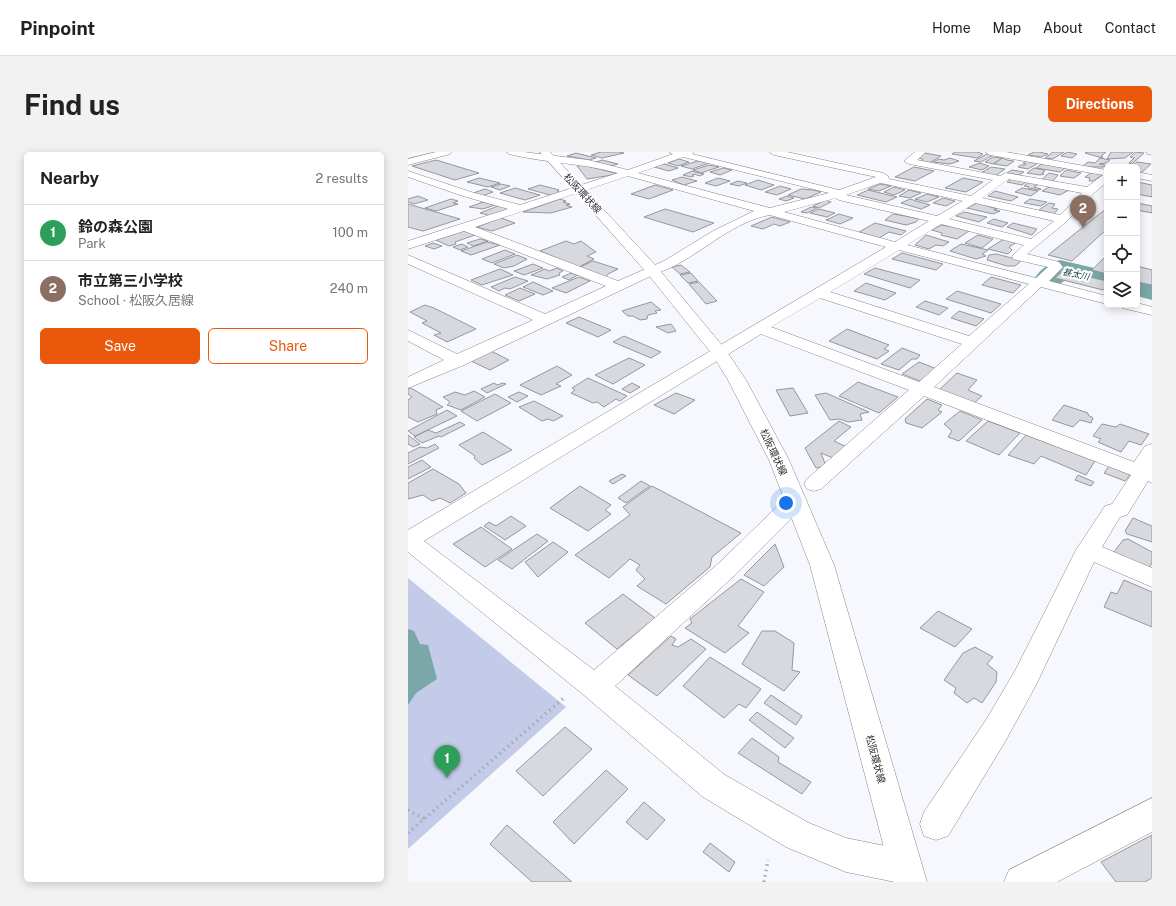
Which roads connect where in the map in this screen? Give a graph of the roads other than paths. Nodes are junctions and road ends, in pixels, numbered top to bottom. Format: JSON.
{"nodes":[{"id":1,"x":428,"y":152,"type":"edge"},
{"id":2,"x":447,"y":152,"type":"edge"},
{"id":3,"x":512,"y":152,"type":"edge"},
{"id":4,"x":774,"y":152,"type":"edge"},
{"id":5,"x":921,"y":152,"type":"edge"},
{"id":6,"x":990,"y":152,"type":"edge"},
{"id":7,"x":681,"y":153,"type":"edge"},
{"id":8,"x":549,"y":155,"type":"edge"},
{"id":9,"x":827,"y":155,"type":"dead end"},
{"id":10,"x":408,"y":157,"type":"edge"},
{"id":11,"x":814,"y":160,"type":"junction"},
{"id":12,"x":408,"y":162,"type":"edge"},
{"id":13,"x":408,"y":174,"type":"edge"},
{"id":14,"x":627,"y":174,"type":"junction"},
{"id":15,"x":1104,"y":174,"type":"edge"},
{"id":16,"x":1140,"y":176,"type":"edge"},
{"id":17,"x":1104,"y":178,"type":"edge"},
{"id":18,"x":1152,"y":178,"type":"edge"},
{"id":19,"x":1001,"y":179,"type":"junction"},
{"id":20,"x":881,"y":180,"type":"junction"},
{"id":21,"x":702,"y":182,"type":"dead end"},
{"id":22,"x":682,"y":189,"type":"junction"},
{"id":23,"x":720,"y":189,"type":"dead end"},
{"id":24,"x":579,"y":190,"type":"junction"},
{"id":25,"x":1089,"y":191,"type":"junction"},
{"id":26,"x":838,"y":194,"type":"junction"},
{"id":27,"x":705,"y":195,"type":"junction"},
{"id":28,"x":974,"y":199,"type":"junction"},
{"id":29,"x":520,"y":209,"type":"junction"},
{"id":30,"x":768,"y":212,"type":"junction"},
{"id":31,"x":1063,"y":219,"type":"junction"},
{"id":32,"x":938,"y":220,"type":"junction"},
{"id":33,"x":464,"y":227,"type":"junction"},
{"id":34,"x":1033,"y":243,"type":"junction"},
{"id":35,"x":408,"y":245,"type":"edge"},
{"id":36,"x":897,"y":246,"type":"junction"},
{"id":37,"x":408,"y":259,"type":"edge"},
{"id":38,"x":652,"y":270,"type":"junction"},
{"id":39,"x":1038,"y":282,"type":"junction"},
{"id":40,"x":619,"y":286,"type":"junction"},
{"id":41,"x":819,"y":293,"type":"junction"},
{"id":42,"x":1104,"y":299,"type":"edge"},
{"id":43,"x":1140,"y":308,"type":"edge"},
{"id":44,"x":1152,"y":311,"type":"edge"},
{"id":45,"x":546,"y":320,"type":"junction"},
{"id":46,"x":760,"y":328,"type":"junction"},
{"id":47,"x":408,"y":335,"type":"edge"},
{"id":48,"x":972,"y":342,"type":"junction"},
{"id":49,"x":719,"y":352,"type":"junction"},
{"id":50,"x":458,"y":361,"type":"junction"},
{"id":51,"x":408,"y":384,"type":"edge"},
{"id":52,"x":921,"y":390,"type":"junction"},
{"id":53,"x":1146,"y":467,"type":"edge"},
{"id":54,"x":814,"y":484,"type":"dead end"},
{"id":55,"x":796,"y":501,"type":"junction"},
{"id":56,"x":408,"y":540,"type":"edge"},
{"id":57,"x":1088,"y":550,"type":"junction"},
{"id":58,"x":1152,"y":578,"type":"edge"},
{"id":59,"x":595,"y":687,"type":"junction"},
{"id":60,"x":1152,"y":814,"type":"edge"},
{"id":61,"x":936,"y":824,"type":"dead end"},
{"id":62,"x":907,"y":875,"type":"edge"},
{"id":63,"x":1020,"y":882,"type":"edge"}],
"edges":[{"from":1,"to":10,"type":"street"},
{"from":2,"to":12,"type":"street"},
{"from":3,"to":8,"type":"street"},
{"from":4,"to":11,"type":"street"},
{"from":5,"to":19,"type":"street"},
{"from":6,"to":15,"type":"street"},
{"from":7,"to":14,"type":"street"},
{"from":7,"to":26,"type":"street"},
{"from":8,"to":14,"type":"street"},
{"from":8,"to":24,"type":"street","name":"松阪環状線"},
{"from":9,"to":11,"type":"street"},
{"from":11,"to":20,"type":"street"},
{"from":13,"to":29,"type":"street"},
{"from":14,"to":22,"type":"street"},
{"from":14,"to":24,"type":"street"},
{"from":16,"to":18,"type":"street"},
{"from":17,"to":25,"type":"street"},
{"from":19,"to":25,"type":"street"},
{"from":19,"to":28,"type":"street"},
{"from":20,"to":26,"type":"street"},
{"from":20,"to":28,"type":"street"},
{"from":21,"to":22,"type":"street"},
{"from":22,"to":27,"type":"street"},
{"from":23,"to":27,"type":"street"},
{"from":24,"to":29,"type":"street"},
{"from":24,"to":38,"type":"street","name":"松阪環状線"},
{"from":25,"to":31,"type":"street"},
{"from":26,"to":30,"type":"street"},
{"from":26,"to":32,"type":"street"},
{"from":27,"to":30,"type":"street"},
{"from":28,"to":31,"type":"street"},
{"from":28,"to":32,"type":"street"},
{"from":29,"to":33,"type":"street"},
{"from":30,"to":36,"type":"street"},
{"from":30,"to":38,"type":"street"},
{"from":31,"to":34,"type":"street"},
{"from":32,"to":34,"type":"street"},
{"from":32,"to":36,"type":"street"},
{"from":33,"to":35,"type":"street"},
{"from":33,"to":40,"type":"street"},
{"from":34,"to":39,"type":"street"},
{"from":36,"to":39,"type":"street"},
{"from":36,"to":41,"type":"street"},
{"from":37,"to":45,"type":"street"},
{"from":38,"to":40,"type":"street"},
{"from":38,"to":49,"type":"street","name":"松阪環状線"},
{"from":39,"to":42,"type":"street"},
{"from":39,"to":48,"type":"street"},
{"from":40,"to":45,"type":"street"},
{"from":41,"to":46,"type":"street"},
{"from":41,"to":48,"type":"street"},
{"from":43,"to":44,"type":"street"},
{"from":45,"to":50,"type":"street"},
{"from":46,"to":49,"type":"street"},
{"from":46,"to":52,"type":"street"},
{"from":47,"to":50,"type":"street"},
{"from":48,"to":52,"type":"street"},
{"from":49,"to":55,"type":"street","name":"松阪環状線"},
{"from":49,"to":56,"type":"street"},
{"from":50,"to":51,"type":"street"},
{"from":52,"to":53,"type":"street"},
{"from":52,"to":54,"type":"street"},
{"from":53,"to":57,"type":"street"},
{"from":55,"to":59,"type":"street"},
{"from":55,"to":62,"type":"street","name":"松阪環状線"},
{"from":56,"to":59,"type":"street"},
{"from":57,"to":58,"type":"street"},
{"from":57,"to":61,"type":"street"},
{"from":59,"to":62,"type":"street"},
{"from":60,"to":63,"type":"street"}]}
